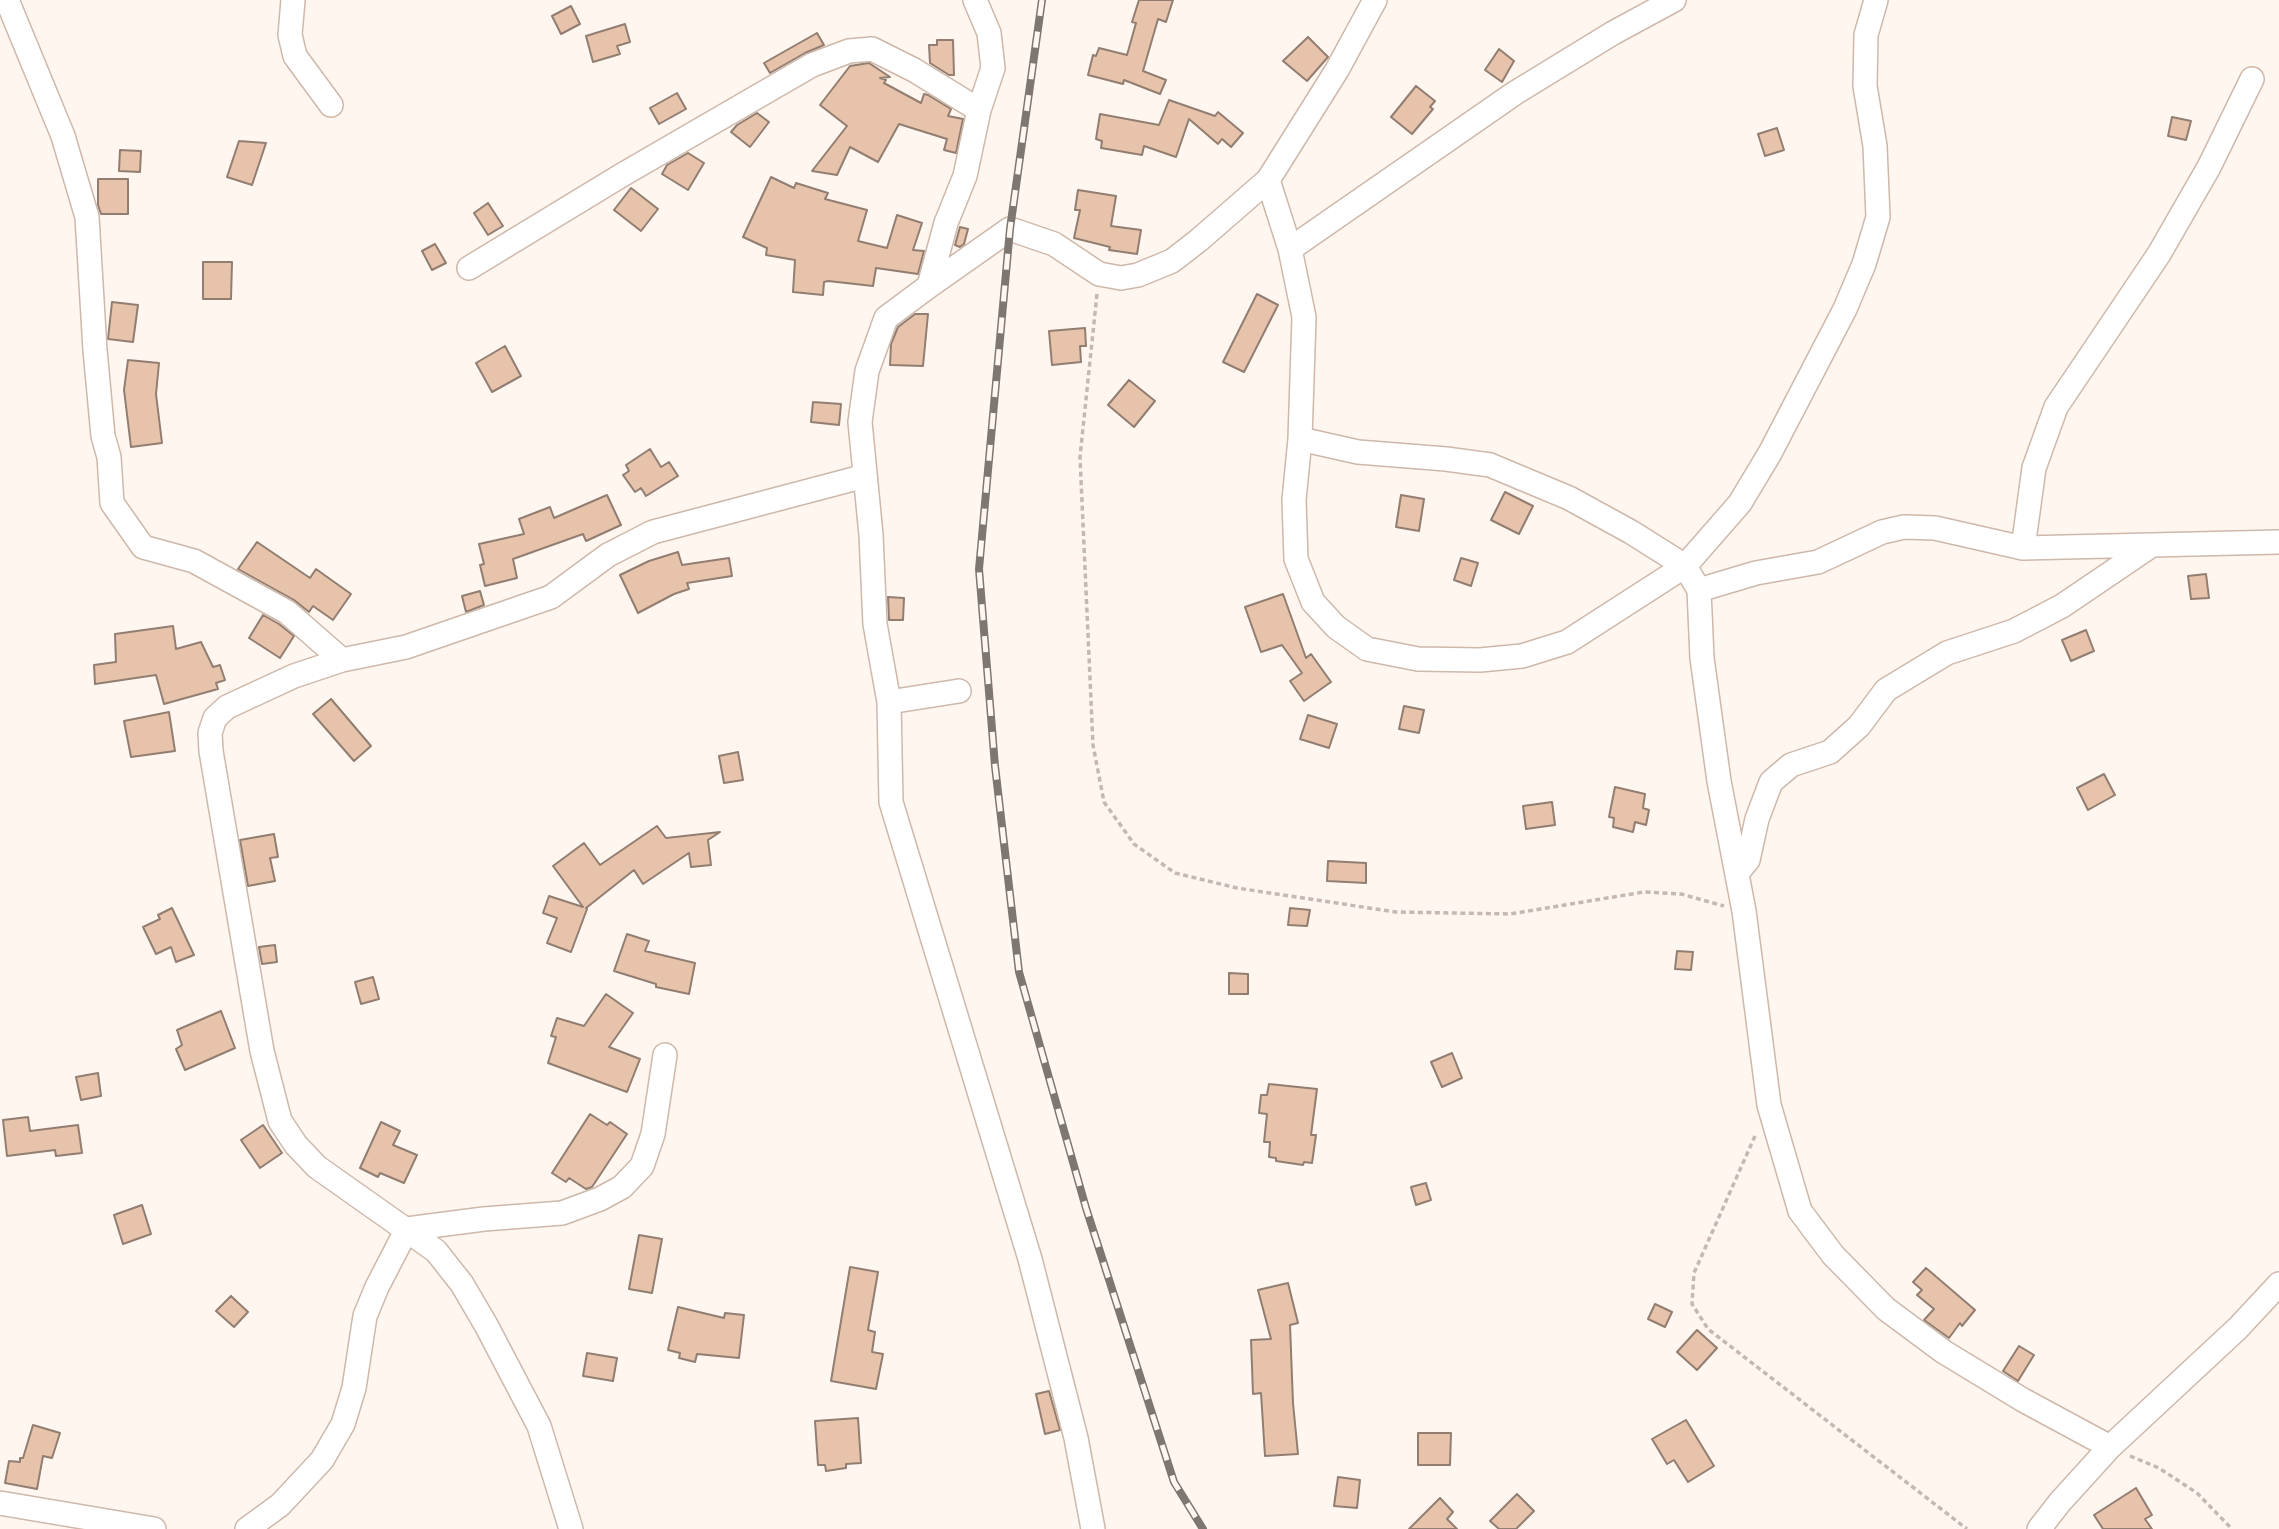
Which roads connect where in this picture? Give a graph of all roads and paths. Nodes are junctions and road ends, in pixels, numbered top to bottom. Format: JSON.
{"nodes":[{"id":1,"x":7,"y":0,"type":"edge"},
{"id":2,"x":293,"y":0,"type":"edge"},
{"id":3,"x":975,"y":0,"type":"edge"},
{"id":4,"x":1375,"y":0,"type":"edge"},
{"id":5,"x":1674,"y":0,"type":"edge"},
{"id":6,"x":1875,"y":0,"type":"edge"},
{"id":7,"x":2252,"y":79,"type":"dead end"},
{"id":8,"x":331,"y":105,"type":"dead end"},
{"id":9,"x":979,"y":110,"type":"junction"},
{"id":10,"x":1268,"y":180,"type":"junction"},
{"id":11,"x":1290,"y":249,"type":"junction"},
{"id":12,"x":469,"y":268,"type":"dead end"},
{"id":13,"x":1099,"y":274,"type":"junction"},
{"id":14,"x":929,"y":286,"type":"junction"},
{"id":15,"x":1300,"y":439,"type":"junction"},
{"id":16,"x":865,"y":475,"type":"junction"},
{"id":17,"x":2279,"y":542,"type":"edge"},
{"id":18,"x":2152,"y":545,"type":"junction"},
{"id":19,"x":2023,"y":548,"type":"junction"},
{"id":20,"x":1685,"y":566,"type":"junction"},
{"id":21,"x":1699,"y":590,"type":"junction"},
{"id":22,"x":342,"y":660,"type":"junction"},
{"id":23,"x":959,"y":691,"type":"dead end"},
{"id":24,"x":889,"y":702,"type":"junction"},
{"id":25,"x":1738,"y":872,"type":"junction"},
{"id":26,"x":1744,"y":911,"type":"junction"},
{"id":27,"x":665,"y":1055,"type":"dead end"},
{"id":28,"x":1769,"y":1105,"type":"junction"},
{"id":29,"x":407,"y":1229,"type":"junction"},
{"id":30,"x":2279,"y":1284,"type":"edge"},
{"id":31,"x":2110,"y":1447,"type":"junction"},
{"id":32,"x":0,"y":1503,"type":"edge"},
{"id":33,"x":154,"y":1529,"type":"edge"},
{"id":34,"x":247,"y":1529,"type":"edge"},
{"id":35,"x":571,"y":1529,"type":"edge"},
{"id":36,"x":1093,"y":1529,"type":"edge"},
{"id":37,"x":1967,"y":1529,"type":"edge"},
{"id":38,"x":2039,"y":1529,"type":"edge"},
{"id":39,"x":2232,"y":1529,"type":"edge"}],
"edges":[{"from":1,"to":22,"type":"street"},
{"from":2,"to":8,"type":"street"},
{"from":3,"to":9,"type":"street"},
{"from":4,"to":10,"type":"street"},
{"from":5,"to":11,"type":"street"},
{"from":6,"to":20,"type":"street"},
{"from":7,"to":19,"type":"street"},
{"from":9,"to":12,"type":"street"},
{"from":9,"to":14,"type":"street"},
{"from":10,"to":11,"type":"street"},
{"from":10,"to":13,"type":"street"},
{"from":11,"to":15,"type":"street"},
{"from":13,"to":14,"type":"street"},
{"from":13,"to":26,"type":"path"},
{"from":14,"to":16,"type":"street"},
{"from":15,"to":20,"type":"street"},
{"from":15,"to":20,"type":"street"},
{"from":16,"to":22,"type":"street"},
{"from":16,"to":24,"type":"street"},
{"from":17,"to":18,"type":"street"},
{"from":18,"to":19,"type":"street"},
{"from":18,"to":25,"type":"street"},
{"from":19,"to":21,"type":"street"},
{"from":20,"to":21,"type":"street"},
{"from":21,"to":25,"type":"street"},
{"from":22,"to":29,"type":"street"},
{"from":23,"to":24,"type":"street"},
{"from":24,"to":36,"type":"street"},
{"from":25,"to":26,"type":"street"},
{"from":26,"to":28,"type":"street"},
{"from":27,"to":29,"type":"street"},
{"from":28,"to":31,"type":"street"},
{"from":28,"to":37,"type":"path"},
{"from":29,"to":34,"type":"street"},
{"from":29,"to":35,"type":"street"},
{"from":30,"to":31,"type":"street"},
{"from":31,"to":38,"type":"street"},
{"from":31,"to":39,"type":"path"},
{"from":32,"to":33,"type":"street"}]}
